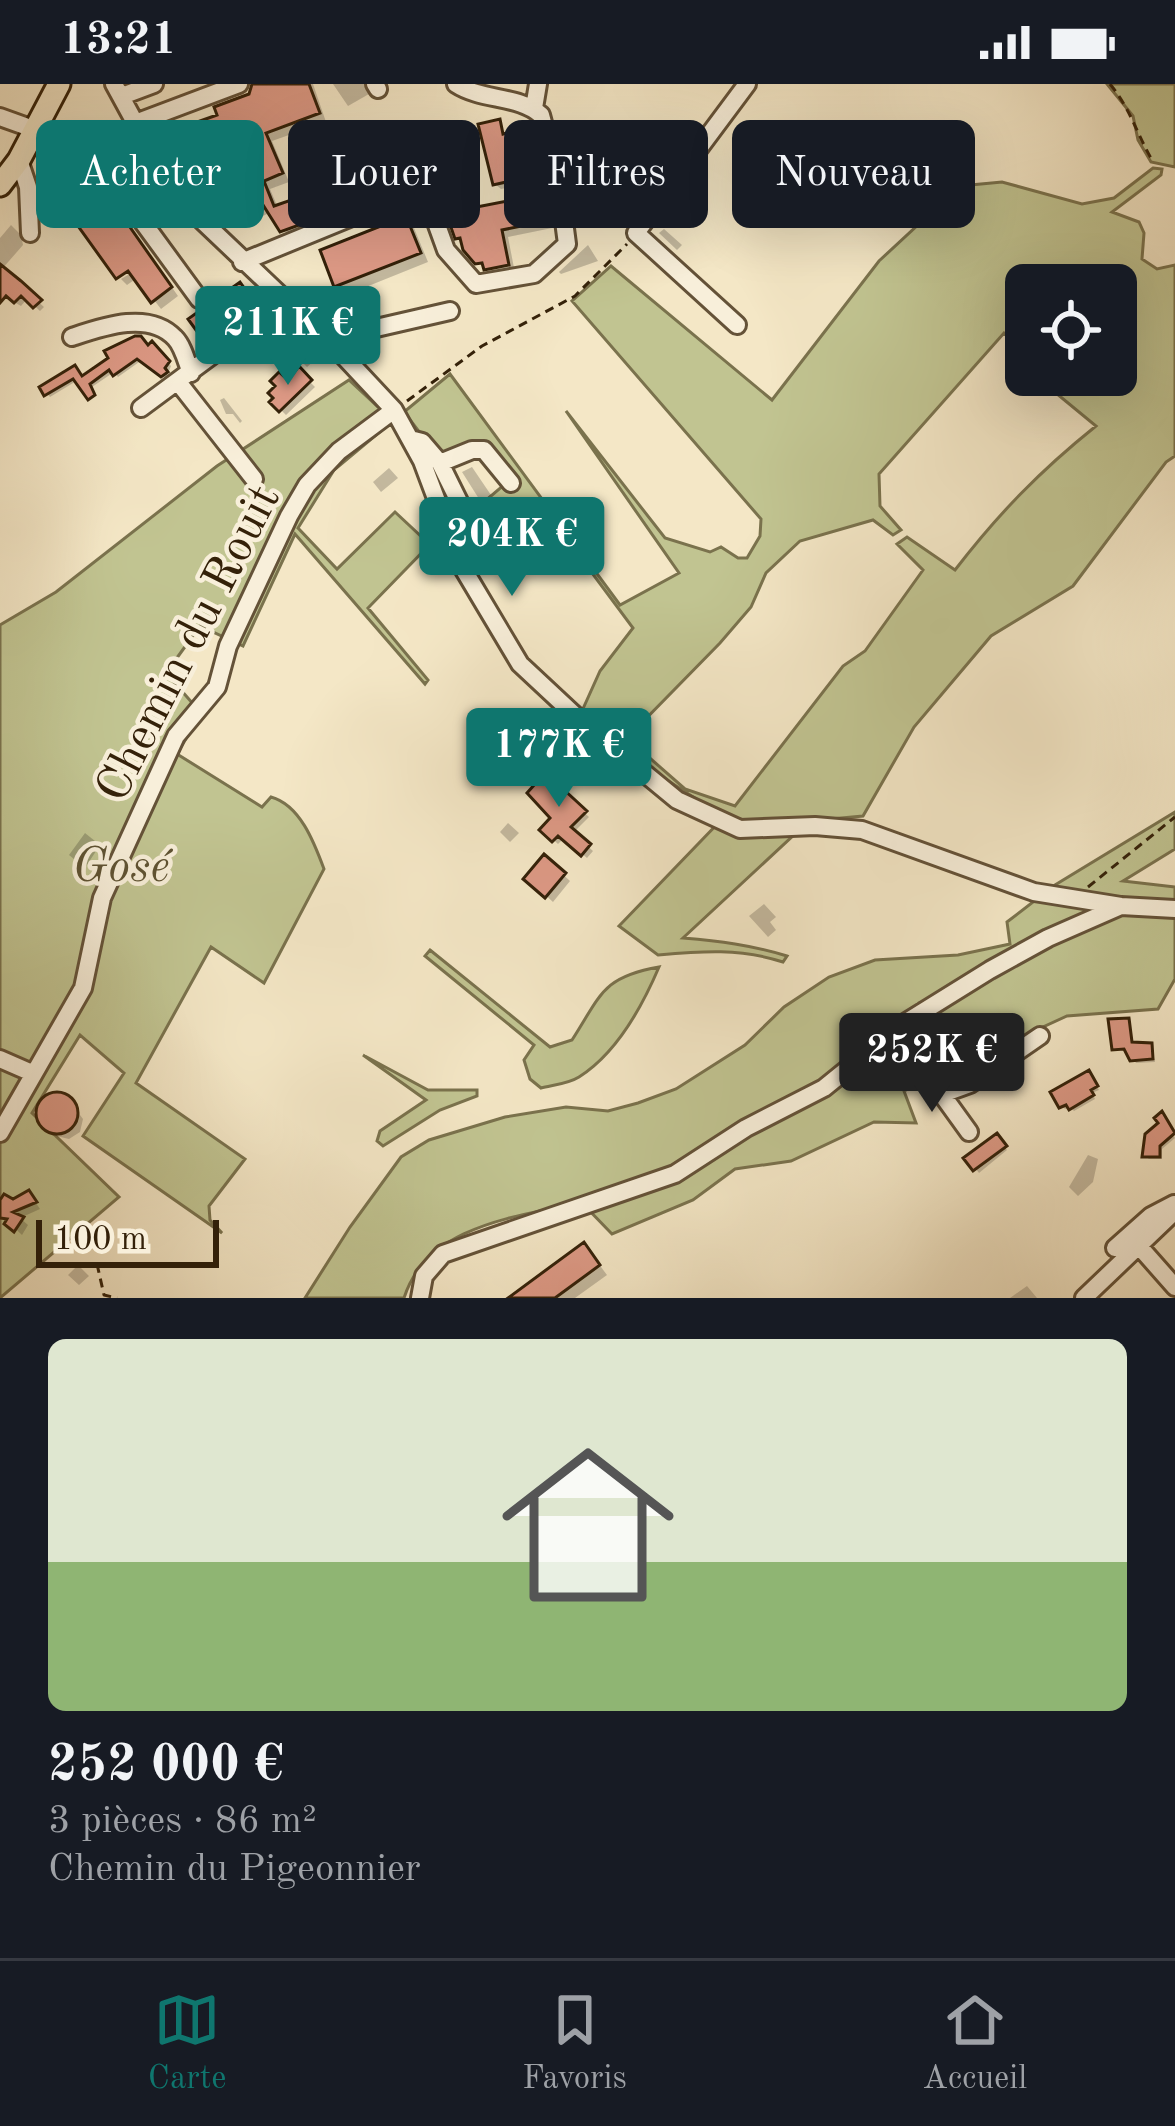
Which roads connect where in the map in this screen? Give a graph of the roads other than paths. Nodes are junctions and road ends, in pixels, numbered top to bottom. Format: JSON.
{"nodes":[{"id":1,"x":47,"y":84,"type":"edge"},
{"id":2,"x":59,"y":84,"type":"edge"},
{"id":3,"x":154,"y":84,"type":"edge"},
{"id":4,"x":239,"y":84,"type":"edge"},
{"id":5,"x":456,"y":84,"type":"edge"},
{"id":6,"x":538,"y":84,"type":"edge"},
{"id":7,"x":747,"y":84,"type":"edge"},
{"id":8,"x":118,"y":90,"type":"edge"},
{"id":9,"x":534,"y":108,"type":"junction"},
{"id":10,"x":0,"y":117,"type":"edge"},
{"id":11,"x":137,"y":120,"type":"edge"},
{"id":12,"x":143,"y":120,"type":"edge"},
{"id":13,"x":25,"y":126,"type":"junction"},
{"id":14,"x":9,"y":164,"type":"edge"},
{"id":15,"x":0,"y":185,"type":"edge"},
{"id":16,"x":148,"y":228,"type":"edge"},
{"id":17,"x":208,"y":228,"type":"edge"},
{"id":18,"x":325,"y":228,"type":"edge"},
{"id":19,"x":438,"y":228,"type":"edge"},
{"id":20,"x":30,"y":233,"type":"dead end"},
{"id":21,"x":242,"y":262,"type":"junction"},
{"id":22,"x":200,"y":299,"type":"dead end"},
{"id":23,"x":284,"y":302,"type":"junction"},
{"id":24,"x":450,"y":311,"type":"dead end"},
{"id":25,"x":310,"y":325,"type":"junction"},
{"id":26,"x":737,"y":326,"type":"dead end"},
{"id":27,"x":72,"y":338,"type":"dead end"},
{"id":28,"x":185,"y":378,"type":"junction"},
{"id":29,"x":141,"y":408,"type":"dead end"},
{"id":30,"x":394,"y":410,"type":"junction"},
{"id":31,"x":410,"y":439,"type":"junction"},
{"id":32,"x":440,"y":463,"type":"junction"},
{"id":33,"x":254,"y":479,"type":"dead end"},
{"id":34,"x":511,"y":483,"type":"dead end"},
{"id":35,"x":477,"y":538,"type":"dead end"},
{"id":36,"x":1122,"y":906,"type":"junction"},
{"id":37,"x":1175,"y":909,"type":"edge"},
{"id":38,"x":924,"y":1011,"type":"junction"},
{"id":39,"x":1040,"y":1036,"type":"dead end"},
{"id":40,"x":0,"y":1060,"type":"edge"},
{"id":41,"x":32,"y":1073,"type":"junction"},
{"id":42,"x":938,"y":1089,"type":"junction"},
{"id":43,"x":969,"y":1132,"type":"dead end"},
{"id":44,"x":0,"y":1133,"type":"edge"},
{"id":45,"x":1175,"y":1208,"type":"edge"},
{"id":46,"x":1138,"y":1245,"type":"junction"},
{"id":47,"x":1114,"y":1248,"type":"dead end"},
{"id":48,"x":1175,"y":1287,"type":"edge"},
{"id":49,"x":420,"y":1298,"type":"edge"},
{"id":50,"x":1084,"y":1298,"type":"edge"}],
"edges":[{"from":1,"to":13,"type":"main road"},
{"from":2,"to":14,"type":"main road"},
{"from":3,"to":8,"type":"street"},
{"from":4,"to":12,"type":"street"},
{"from":5,"to":9,"type":"street"},
{"from":6,"to":9,"type":"street"},
{"from":7,"to":26,"type":"street"},
{"from":8,"to":11,"type":"street"},
{"from":9,"to":19,"type":"street"},
{"from":10,"to":13,"type":"street"},
{"from":13,"to":14,"type":"main road"},
{"from":14,"to":15,"type":"main road"},
{"from":14,"to":20,"type":"street"},
{"from":16,"to":22,"type":"street"},
{"from":17,"to":21,"type":"street"},
{"from":18,"to":21,"type":"street"},
{"from":21,"to":23,"type":"street"},
{"from":23,"to":25,"type":"street"},
{"from":23,"to":28,"type":"street"},
{"from":24,"to":25,"type":"street"},
{"from":25,"to":30,"type":"street"},
{"from":27,"to":28,"type":"street"},
{"from":28,"to":29,"type":"street"},
{"from":28,"to":33,"type":"street"},
{"from":30,"to":31,"type":"street"},
{"from":30,"to":41,"type":"street","name":"Chemin du Rouit"},
{"from":31,"to":32,"type":"street"},
{"from":31,"to":36,"type":"street"},
{"from":32,"to":34,"type":"street"},
{"from":32,"to":35,"type":"street"},
{"from":36,"to":37,"type":"street"},
{"from":36,"to":38,"type":"street"},
{"from":38,"to":42,"type":"street"},
{"from":38,"to":49,"type":"street"},
{"from":39,"to":42,"type":"street"},
{"from":40,"to":41,"type":"street"},
{"from":41,"to":44,"type":"street","name":"Chemin du Rouit"},
{"from":42,"to":43,"type":"street"},
{"from":45,"to":46,"type":"street"},
{"from":45,"to":47,"type":"street"},
{"from":46,"to":48,"type":"street"},
{"from":46,"to":50,"type":"street"}]}
